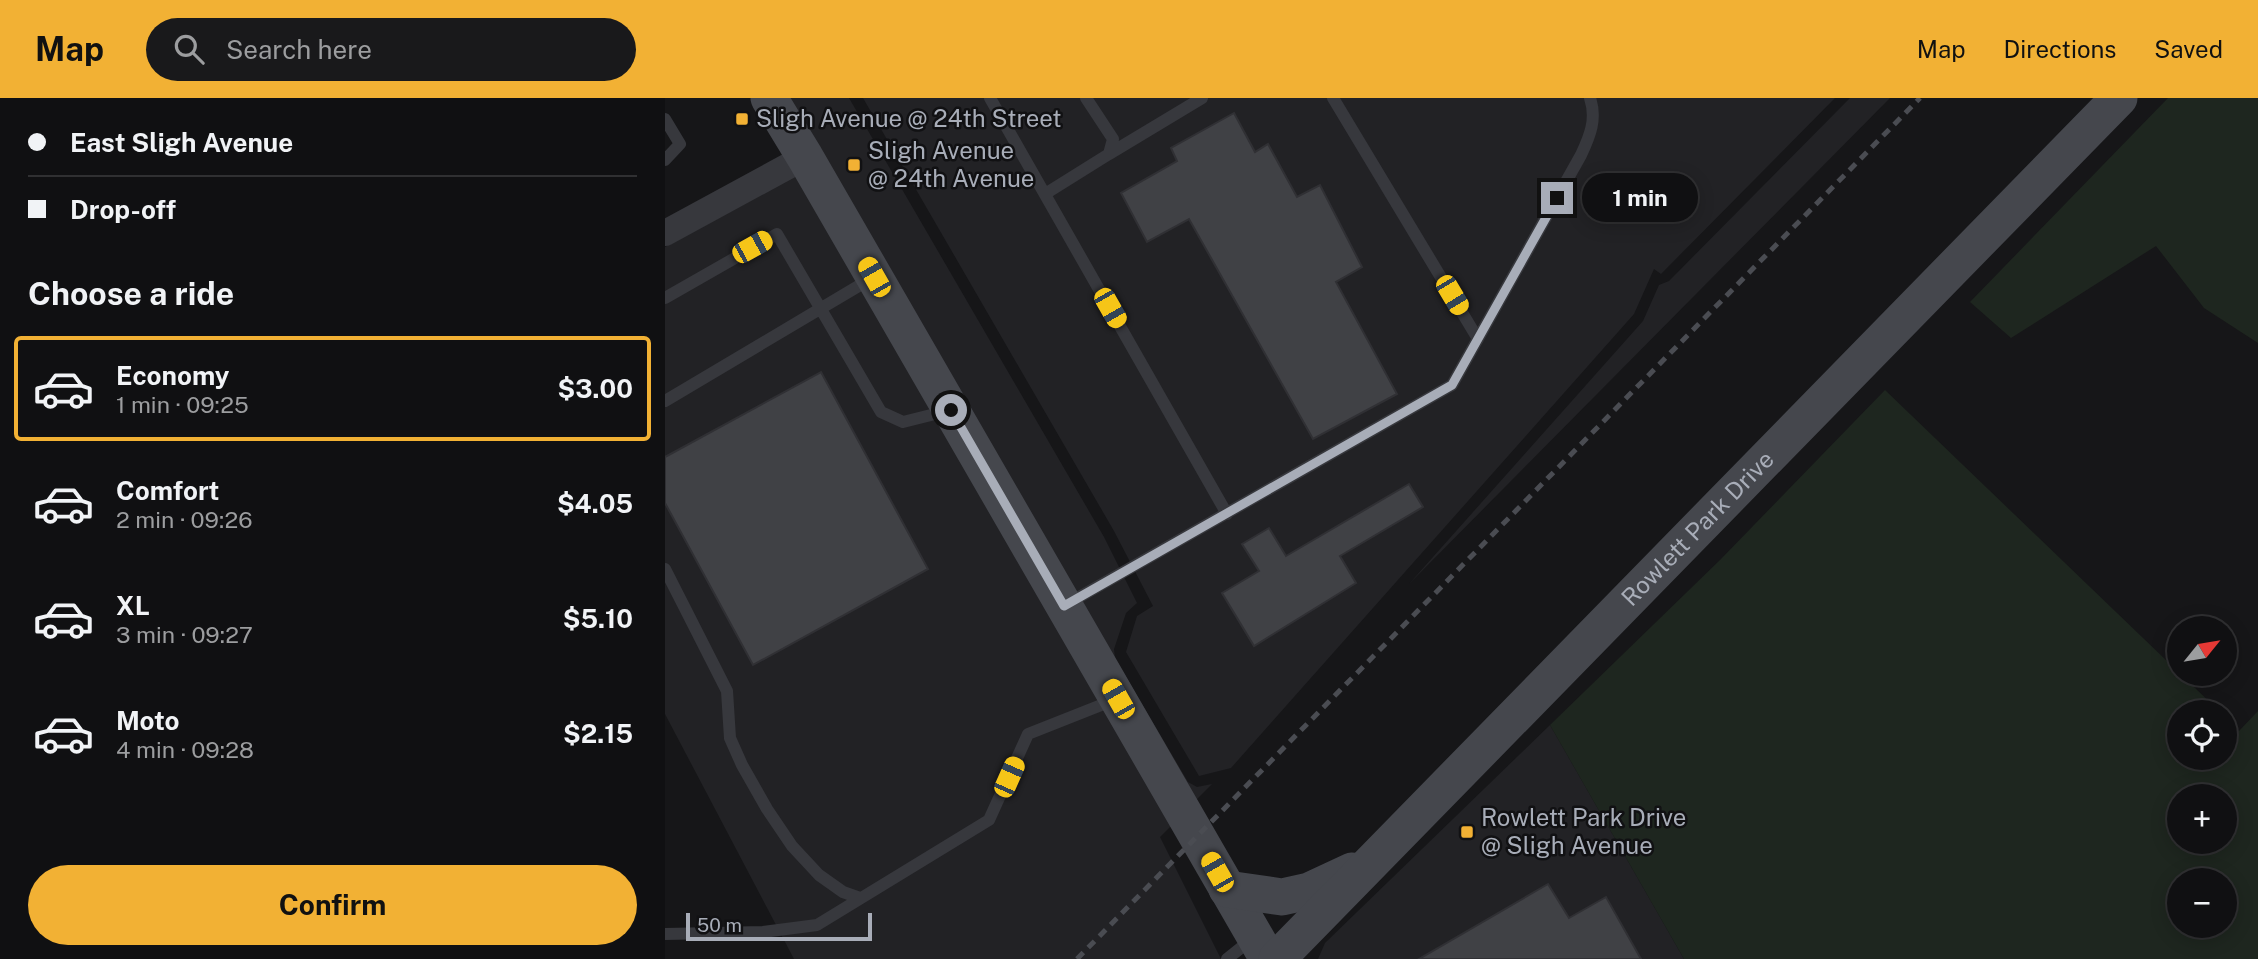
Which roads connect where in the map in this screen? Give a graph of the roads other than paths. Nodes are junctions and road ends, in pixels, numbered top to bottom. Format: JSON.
{"nodes":[{"id":1,"x":769,"y":98,"type":"edge"},
{"id":2,"x":990,"y":98,"type":"edge"},
{"id":3,"x":1086,"y":98,"type":"edge"},
{"id":4,"x":1202,"y":98,"type":"edge"},
{"id":5,"x":1333,"y":98,"type":"edge"},
{"id":6,"x":1590,"y":98,"type":"edge"},
{"id":7,"x":2119,"y":98,"type":"edge"},
{"id":8,"x":665,"y":118,"type":"edge"},
{"id":9,"x":1109,"y":154,"type":"junction"},
{"id":10,"x":805,"y":157,"type":"junction"},
{"id":11,"x":665,"y":160,"type":"edge"},
{"id":12,"x":1045,"y":194,"type":"junction"},
{"id":13,"x":665,"y":233,"type":"edge"},
{"id":14,"x":874,"y":277,"type":"junction"},
{"id":15,"x":665,"y":298,"type":"edge"},
{"id":16,"x":820,"y":308,"type":"junction"},
{"id":17,"x":1478,"y":339,"type":"junction"},
{"id":18,"x":665,"y":401,"type":"edge"},
{"id":19,"x":951,"y":410,"type":"junction"},
{"id":20,"x":1227,"y":514,"type":"junction"},
{"id":21,"x":665,"y":569,"type":"edge"},
{"id":22,"x":1064,"y":606,"type":"junction"},
{"id":23,"x":1118,"y":699,"type":"junction"},
{"id":24,"x":1372,"y":862,"type":"junction"},
{"id":25,"x":1227,"y":889,"type":"junction"},
{"id":26,"x":860,"y":898,"type":"junction"},
{"id":27,"x":665,"y":934,"type":"edge"},
{"id":28,"x":1257,"y":953,"type":"edge"}],
"edges":[{"from":1,"to":10,"type":"street"},
{"from":2,"to":12,"type":"lane"},
{"from":3,"to":9,"type":"lane"},
{"from":4,"to":9,"type":"lane"},
{"from":5,"to":17,"type":"lane"},
{"from":6,"to":17,"type":"lane"},
{"from":7,"to":24,"type":"street","name":"Rowlett Park Drive"},
{"from":8,"to":11,"type":"lane"},
{"from":9,"to":12,"type":"lane"},
{"from":10,"to":13,"type":"street"},
{"from":10,"to":14,"type":"street"},
{"from":12,"to":20,"type":"lane"},
{"from":14,"to":16,"type":"lane"},
{"from":14,"to":19,"type":"street"},
{"from":15,"to":16,"type":"lane"},
{"from":16,"to":18,"type":"lane"},
{"from":16,"to":19,"type":"lane"},
{"from":17,"to":20,"type":"lane"},
{"from":19,"to":22,"type":"street"},
{"from":20,"to":22,"type":"lane"},
{"from":21,"to":26,"type":"lane"},
{"from":22,"to":23,"type":"street"},
{"from":23,"to":25,"type":"street"},
{"from":23,"to":26,"type":"lane"},
{"from":24,"to":25,"type":"street"},
{"from":24,"to":28,"type":"street","name":"Rowlett Park Drive"},
{"from":25,"to":28,"type":"street"},
{"from":26,"to":27,"type":"lane"}]}
